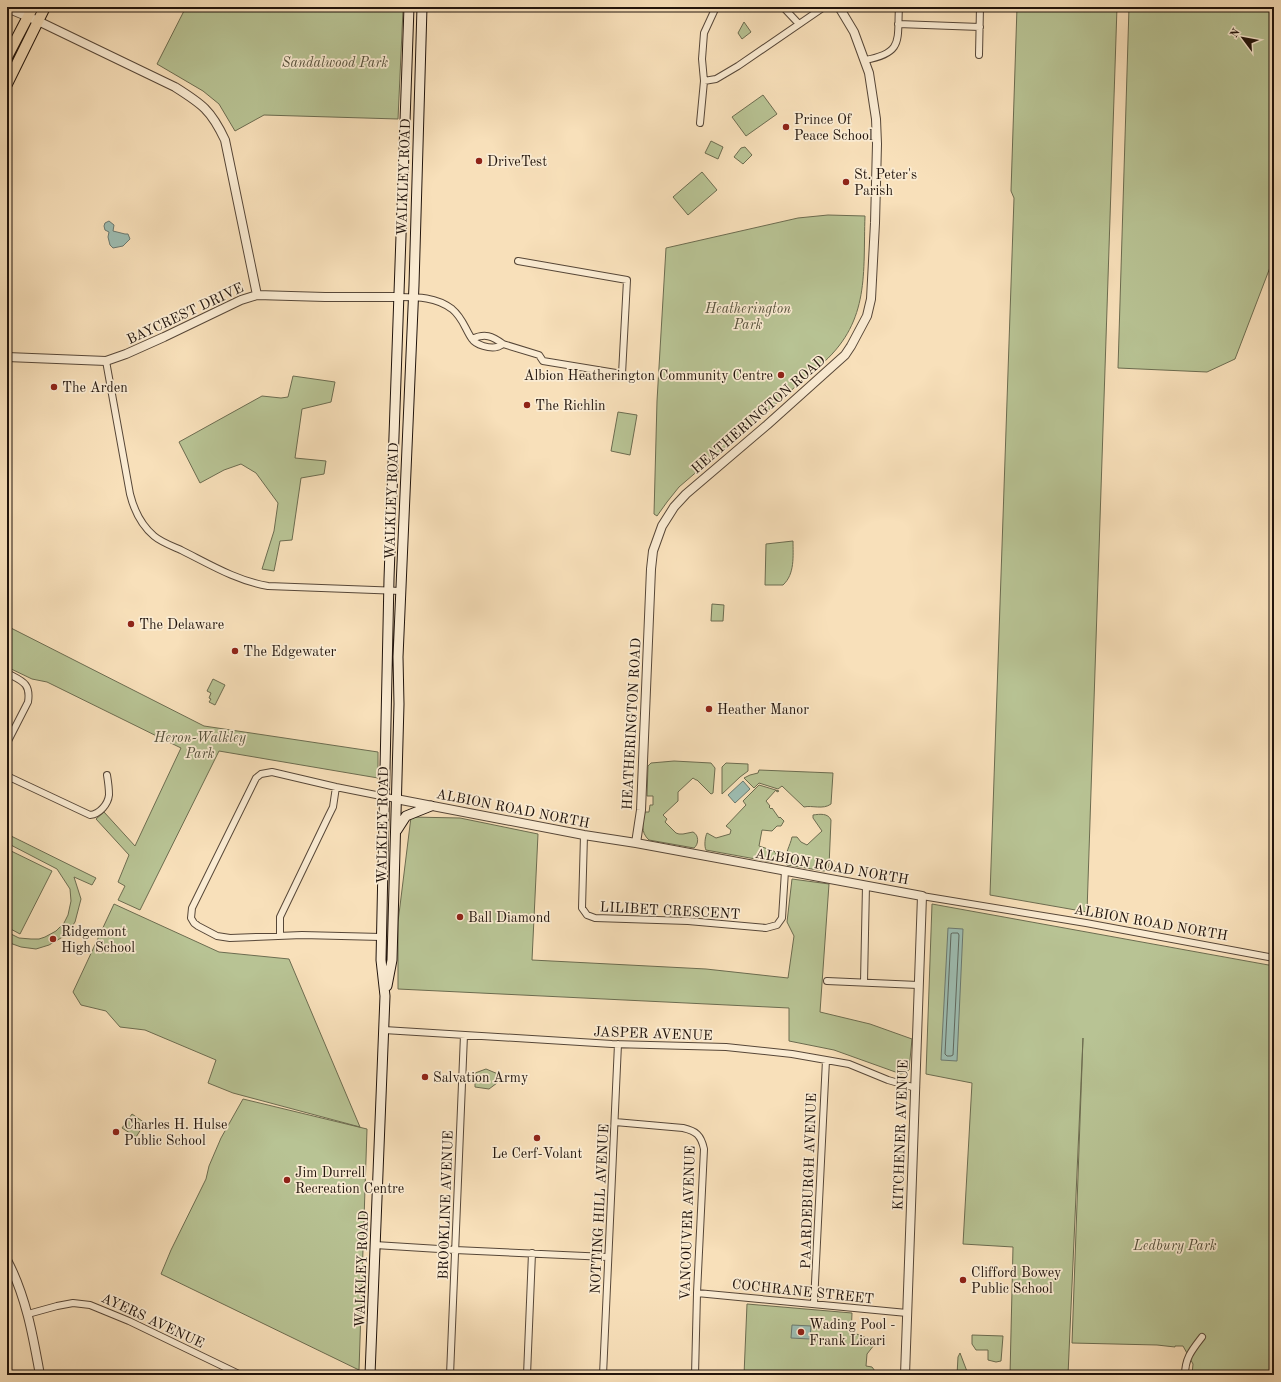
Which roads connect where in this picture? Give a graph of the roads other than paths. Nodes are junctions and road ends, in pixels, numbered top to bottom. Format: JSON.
{"nodes":[{"id":1,"x":33,"y":7,"type":"edge"},
{"id":2,"x":45,"y":7,"type":"edge"},
{"id":3,"x":409,"y":7,"type":"edge"},
{"id":4,"x":422,"y":7,"type":"edge"},
{"id":5,"x":716,"y":7,"type":"edge"},
{"id":6,"x":783,"y":7,"type":"edge"},
{"id":7,"x":824,"y":7,"type":"edge"},
{"id":8,"x":839,"y":7,"type":"edge"},
{"id":9,"x":899,"y":7,"type":"edge"},
{"id":10,"x":980,"y":7,"type":"edge"},
{"id":11,"x":7,"y":8,"type":"edge"},
{"id":12,"x":28,"y":17,"type":"junction"},
{"id":13,"x":38,"y":21,"type":"junction"},
{"id":14,"x":799,"y":24,"type":"junction"},
{"id":15,"x":898,"y":24,"type":"junction"},
{"id":16,"x":980,"y":27,"type":"junction"},
{"id":17,"x":979,"y":55,"type":"dead end"},
{"id":18,"x":7,"y":57,"type":"edge"},
{"id":19,"x":865,"y":60,"type":"junction"},
{"id":20,"x":704,"y":81,"type":"junction"},
{"id":21,"x":7,"y":84,"type":"edge"},
{"id":22,"x":700,"y":123,"type":"dead end"},
{"id":23,"x":518,"y":261,"type":"dead end"},
{"id":24,"x":258,"y":295,"type":"junction"},
{"id":25,"x":399,"y":297,"type":"junction"},
{"id":26,"x":413,"y":297,"type":"junction"},
{"id":27,"x":472,"y":339,"type":"junction"},
{"id":28,"x":503,"y":344,"type":"junction"},
{"id":29,"x":7,"y":357,"type":"edge"},
{"id":30,"x":106,"y":361,"type":"junction"},
{"id":31,"x":389,"y":590,"type":"junction"},
{"id":32,"x":401,"y":591,"type":"junction"},
{"id":33,"x":7,"y":674,"type":"edge"},
{"id":34,"x":7,"y":744,"type":"edge"},
{"id":35,"x":107,"y":774,"type":"dead end"},
{"id":36,"x":7,"y":776,"type":"edge"},
{"id":37,"x":336,"y":787,"type":"junction"},
{"id":38,"x":385,"y":797,"type":"junction"},
{"id":39,"x":396,"y":799,"type":"junction"},
{"id":40,"x":431,"y":806,"type":"junction"},
{"id":41,"x":396,"y":831,"type":"junction"},
{"id":42,"x":584,"y":835,"type":"junction"},
{"id":43,"x":636,"y":843,"type":"junction"},
{"id":44,"x":785,"y":871,"type":"junction"},
{"id":45,"x":866,"y":885,"type":"junction"},
{"id":46,"x":922,"y":896,"type":"junction"},
{"id":47,"x":280,"y":936,"type":"junction"},
{"id":48,"x":381,"y":937,"type":"junction"},
{"id":49,"x":1274,"y":958,"type":"edge"},
{"id":50,"x":827,"y":981,"type":"dead end"},
{"id":51,"x":864,"y":982,"type":"junction"},
{"id":52,"x":918,"y":985,"type":"junction"},
{"id":53,"x":385,"y":996,"type":"junction"},
{"id":54,"x":384,"y":1030,"type":"junction"},
{"id":55,"x":464,"y":1035,"type":"junction"},
{"id":56,"x":618,"y":1044,"type":"junction"},
{"id":57,"x":826,"y":1060,"type":"junction"},
{"id":58,"x":916,"y":1088,"type":"junction"},
{"id":59,"x":615,"y":1122,"type":"junction"},
{"id":60,"x":375,"y":1245,"type":"junction"},
{"id":61,"x":455,"y":1250,"type":"junction"},
{"id":62,"x":532,"y":1253,"type":"junction"},
{"id":63,"x":608,"y":1257,"type":"junction"},
{"id":64,"x":7,"y":1260,"type":"edge"},
{"id":65,"x":697,"y":1293,"type":"junction"},
{"id":66,"x":814,"y":1304,"type":"junction"},
{"id":67,"x":907,"y":1313,"type":"junction"},
{"id":68,"x":28,"y":1314,"type":"junction"},
{"id":69,"x":1202,"y":1336,"type":"dead end"},
{"id":70,"x":40,"y":1375,"type":"edge"},
{"id":71,"x":241,"y":1375,"type":"edge"},
{"id":72,"x":370,"y":1375,"type":"edge"},
{"id":73,"x":450,"y":1375,"type":"edge"},
{"id":74,"x":527,"y":1375,"type":"edge"},
{"id":75,"x":603,"y":1375,"type":"edge"},
{"id":76,"x":695,"y":1375,"type":"edge"},
{"id":77,"x":905,"y":1375,"type":"edge"},
{"id":78,"x":1185,"y":1375,"type":"edge"}],
"edges":[{"from":1,"to":12,"type":"main road"},
{"from":2,"to":13,"type":"main road"},
{"from":3,"to":25,"type":"main road","name":"WALKLEY ROAD"},
{"from":4,"to":26,"type":"main road","name":"WALKLEY ROAD"},
{"from":5,"to":20,"type":"street"},
{"from":6,"to":14,"type":"street"},
{"from":7,"to":14,"type":"street"},
{"from":8,"to":19,"type":"street","name":"HEATHERINGTON ROAD"},
{"from":9,"to":15,"type":"street"},
{"from":10,"to":16,"type":"street"},
{"from":11,"to":12,"type":"street"},
{"from":12,"to":13,"type":"street"},
{"from":12,"to":18,"type":"main road"},
{"from":13,"to":21,"type":"main road"},
{"from":13,"to":24,"type":"street"},
{"from":14,"to":20,"type":"street"},
{"from":15,"to":16,"type":"street"},
{"from":15,"to":19,"type":"street"},
{"from":16,"to":17,"type":"street"},
{"from":19,"to":43,"type":"street","name":"HEATHERINGTON ROAD"},
{"from":20,"to":22,"type":"street"},
{"from":23,"to":28,"type":"street"},
{"from":24,"to":25,"type":"street","name":"BAYCREST DRIVE"},
{"from":24,"to":30,"type":"street","name":"BAYCREST DRIVE"},
{"from":25,"to":26,"type":"street"},
{"from":25,"to":31,"type":"main road","name":"WALKLEY ROAD"},
{"from":26,"to":27,"type":"street"},
{"from":26,"to":32,"type":"main road","name":"WALKLEY ROAD"},
{"from":27,"to":28,"type":"street"},
{"from":27,"to":28,"type":"street"},
{"from":29,"to":30,"type":"street","name":"BAYCREST DRIVE"},
{"from":30,"to":31,"type":"street"},
{"from":31,"to":32,"type":"street"},
{"from":31,"to":38,"type":"main road","name":"WALKLEY ROAD"},
{"from":32,"to":39,"type":"main road","name":"WALKLEY ROAD"},
{"from":33,"to":34,"type":"street"},
{"from":35,"to":36,"type":"street"},
{"from":37,"to":38,"type":"street","name":"ALBION ROAD NORTH"},
{"from":37,"to":47,"type":"street"},
{"from":37,"to":47,"type":"street","name":"ALBION ROAD NORTH"},
{"from":38,"to":39,"type":"street","name":"ALBION ROAD NORTH"},
{"from":38,"to":48,"type":"main road","name":"WALKLEY ROAD"},
{"from":39,"to":40,"type":"street","name":"ALBION ROAD NORTH"},
{"from":39,"to":41,"type":"main road","name":"WALKLEY ROAD"},
{"from":40,"to":41,"type":"main road"},
{"from":40,"to":42,"type":"street","name":"ALBION ROAD NORTH"},
{"from":41,"to":53,"type":"main road","name":"WALKLEY ROAD"},
{"from":42,"to":43,"type":"street","name":"ALBION ROAD NORTH"},
{"from":42,"to":44,"type":"street","name":"LILIBET CRESCENT"},
{"from":43,"to":44,"type":"street","name":"ALBION ROAD NORTH"},
{"from":44,"to":45,"type":"street","name":"ALBION ROAD NORTH"},
{"from":45,"to":46,"type":"street","name":"ALBION ROAD NORTH"},
{"from":45,"to":51,"type":"street"},
{"from":46,"to":49,"type":"street","name":"ALBION ROAD NORTH"},
{"from":46,"to":52,"type":"street","name":"KITCHENER AVENUE"},
{"from":47,"to":48,"type":"street"},
{"from":48,"to":53,"type":"main road","name":"WALKLEY ROAD"},
{"from":50,"to":51,"type":"street"},
{"from":51,"to":52,"type":"street"},
{"from":52,"to":58,"type":"street","name":"KITCHENER AVENUE"},
{"from":53,"to":54,"type":"main road","name":"WALKLEY ROAD"},
{"from":54,"to":55,"type":"street","name":"JASPER AVENUE"},
{"from":54,"to":60,"type":"main road","name":"WALKLEY ROAD"},
{"from":55,"to":56,"type":"street","name":"JASPER AVENUE"},
{"from":55,"to":61,"type":"street","name":"BROOKLINE AVENUE"},
{"from":56,"to":57,"type":"street","name":"JASPER AVENUE"},
{"from":56,"to":59,"type":"street","name":"NOTTING HILL AVENUE"},
{"from":57,"to":58,"type":"street","name":"JASPER AVENUE"},
{"from":57,"to":66,"type":"street","name":"PAARDEBURGH AVENUE"},
{"from":58,"to":67,"type":"street","name":"KITCHENER AVENUE"},
{"from":59,"to":63,"type":"street","name":"NOTTING HILL AVENUE"},
{"from":59,"to":65,"type":"street","name":"VANCOUVER AVENUE"},
{"from":60,"to":61,"type":"street"},
{"from":60,"to":72,"type":"main road","name":"WALKLEY ROAD"},
{"from":61,"to":62,"type":"street"},
{"from":61,"to":73,"type":"street","name":"BROOKLINE AVENUE"},
{"from":62,"to":63,"type":"street"},
{"from":62,"to":74,"type":"street"},
{"from":63,"to":75,"type":"street","name":"NOTTING HILL AVENUE"},
{"from":64,"to":68,"type":"street"},
{"from":65,"to":66,"type":"street","name":"COCHRANE STREET"},
{"from":65,"to":76,"type":"street","name":"VANCOUVER AVENUE"},
{"from":66,"to":67,"type":"street","name":"COCHRANE STREET"},
{"from":67,"to":77,"type":"street","name":"KITCHENER AVENUE"},
{"from":68,"to":70,"type":"street"},
{"from":68,"to":71,"type":"street","name":"AYERS AVENUE"},
{"from":69,"to":78,"type":"street"}]}
